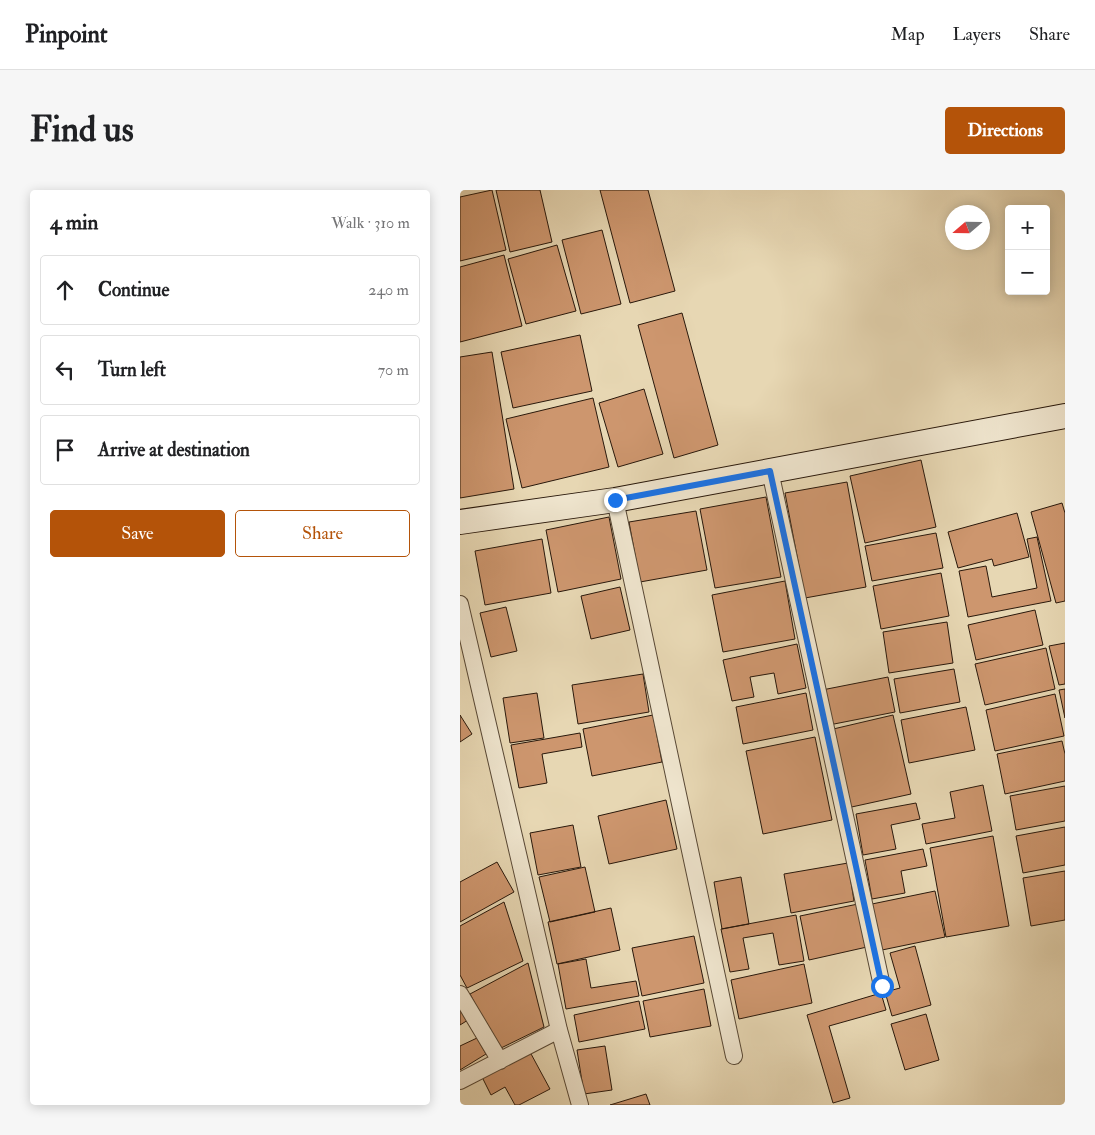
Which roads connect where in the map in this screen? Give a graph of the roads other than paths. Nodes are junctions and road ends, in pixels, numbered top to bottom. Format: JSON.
{"nodes":[{"id":1,"x":1065,"y":416,"type":"edge"},
{"id":2,"x":770,"y":471,"type":"junction"},
{"id":3,"x":615,"y":500,"type":"junction"},
{"id":4,"x":460,"y":522,"type":"edge"},
{"id":5,"x":460,"y":604,"type":"edge"},
{"id":6,"x":882,"y":986,"type":"dead end"},
{"id":7,"x":460,"y":994,"type":"edge"},
{"id":8,"x":559,"y":1030,"type":"junction"},
{"id":9,"x":734,"y":1056,"type":"dead end"},
{"id":10,"x":500,"y":1061,"type":"junction"},
{"id":11,"x":460,"y":1081,"type":"edge"},
{"id":12,"x":580,"y":1105,"type":"edge"}],
"edges":[{"from":1,"to":2,"type":"street"},
{"from":2,"to":3,"type":"street"},
{"from":2,"to":6,"type":"street"},
{"from":3,"to":4,"type":"street"},
{"from":3,"to":9,"type":"street"},
{"from":5,"to":8,"type":"street"},
{"from":7,"to":10,"type":"street"},
{"from":8,"to":10,"type":"street"},
{"from":8,"to":12,"type":"street"},
{"from":10,"to":11,"type":"street"}]}
